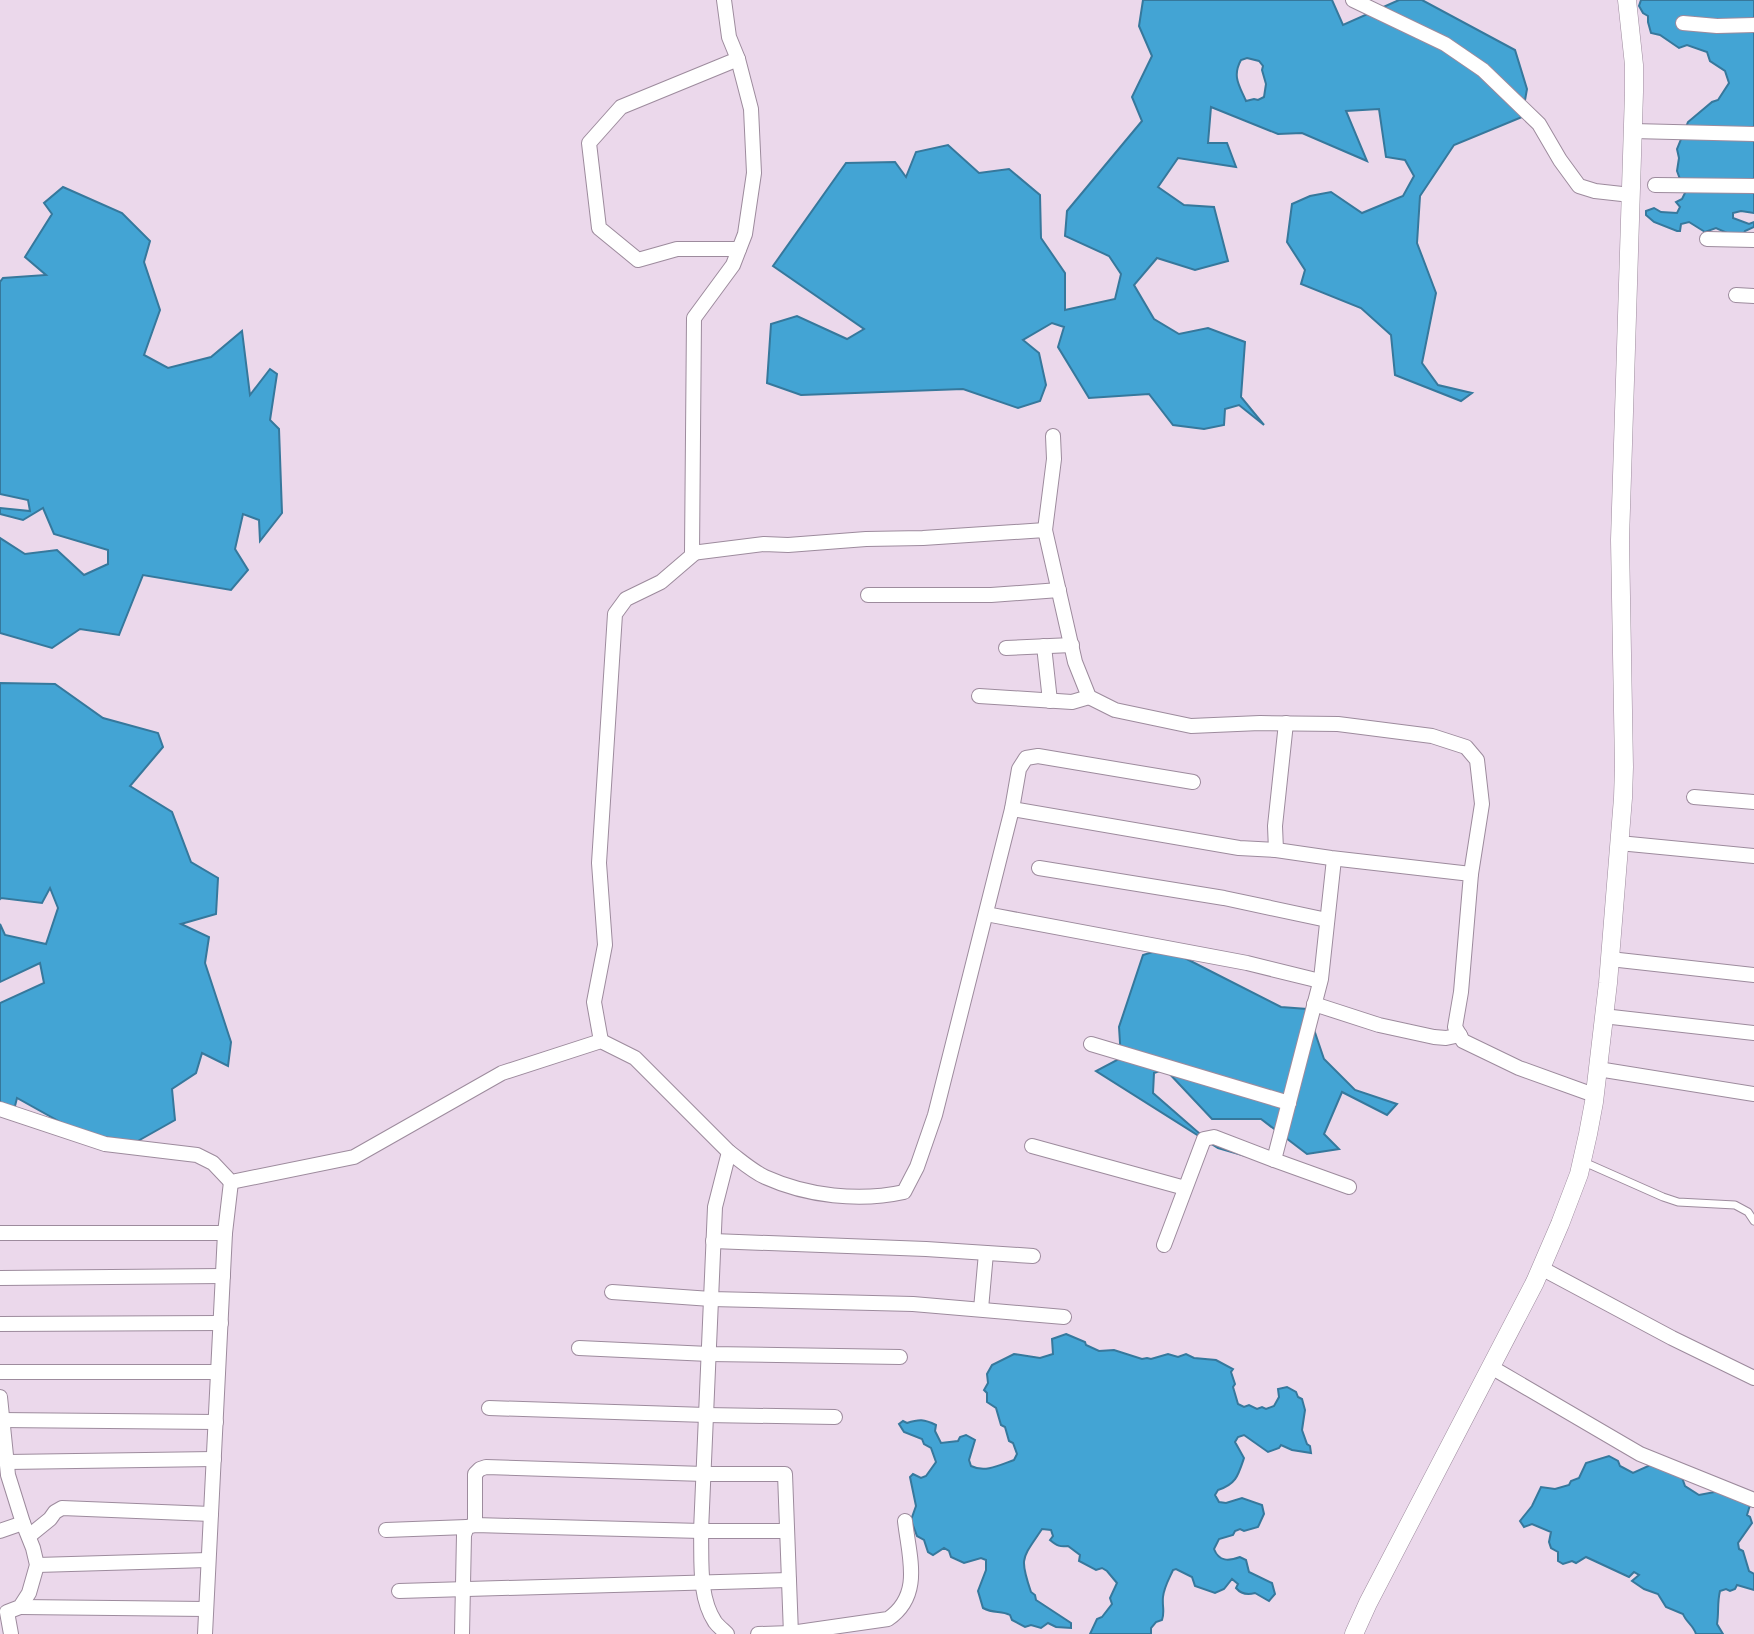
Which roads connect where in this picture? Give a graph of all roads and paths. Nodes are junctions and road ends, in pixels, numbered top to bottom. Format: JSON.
{"nodes":[{"id":1,"x":724,"y":0,"type":"edge"},
{"id":2,"x":1353,"y":0,"type":"edge"},
{"id":3,"x":1627,"y":0,"type":"edge"},
{"id":4,"x":1683,"y":23,"type":"dead end"},
{"id":5,"x":1754,"y":25,"type":"edge"},
{"id":6,"x":738,"y":60,"type":"junction"},
{"id":7,"x":1633,"y":131,"type":"junction"},
{"id":8,"x":1754,"y":134,"type":"edge"},
{"id":9,"x":1655,"y":186,"type":"dead end"},
{"id":10,"x":1754,"y":186,"type":"edge"},
{"id":11,"x":1631,"y":195,"type":"junction"},
{"id":12,"x":1707,"y":239,"type":"dead end"},
{"id":13,"x":1754,"y":240,"type":"edge"},
{"id":14,"x":739,"y":249,"type":"junction"},
{"id":15,"x":1736,"y":296,"type":"dead end"},
{"id":16,"x":1754,"y":296,"type":"edge"},
{"id":17,"x":1053,"y":436,"type":"dead end"},
{"id":18,"x":1045,"y":530,"type":"junction"},
{"id":19,"x":696,"y":552,"type":"junction"},
{"id":20,"x":1059,"y":590,"type":"junction"},
{"id":21,"x":868,"y":595,"type":"dead end"},
{"id":22,"x":1072,"y":645,"type":"junction"},
{"id":23,"x":1044,"y":646,"type":"junction"},
{"id":24,"x":1006,"y":648,"type":"dead end"},
{"id":25,"x":979,"y":696,"type":"dead end"},
{"id":26,"x":1089,"y":697,"type":"junction"},
{"id":27,"x":1049,"y":701,"type":"junction"},
{"id":28,"x":1286,"y":723,"type":"junction"},
{"id":29,"x":1193,"y":782,"type":"dead end"},
{"id":30,"x":1694,"y":797,"type":"dead end"},
{"id":31,"x":1754,"y":802,"type":"edge"},
{"id":32,"x":1012,"y":809,"type":"junction"},
{"id":33,"x":1619,"y":843,"type":"junction"},
{"id":34,"x":1276,"y":850,"type":"junction"},
{"id":35,"x":1754,"y":856,"type":"edge"},
{"id":36,"x":1334,"y":859,"type":"junction"},
{"id":37,"x":1040,"y":869,"type":"dead end"},
{"id":38,"x":1471,"y":874,"type":"junction"},
{"id":39,"x":986,"y":914,"type":"junction"},
{"id":40,"x":1327,"y":920,"type":"junction"},
{"id":41,"x":1610,"y":959,"type":"junction"},
{"id":42,"x":1754,"y":975,"type":"edge"},
{"id":43,"x":1320,"y":981,"type":"junction"},
{"id":44,"x":1314,"y":1004,"type":"junction"},
{"id":45,"x":1603,"y":1016,"type":"junction"},
{"id":46,"x":1754,"y":1033,"type":"edge"},
{"id":47,"x":1460,"y":1035,"type":"junction"},
{"id":48,"x":601,"y":1041,"type":"junction"},
{"id":49,"x":1091,"y":1044,"type":"dead end"},
{"id":50,"x":1598,"y":1069,"type":"junction"},
{"id":51,"x":1754,"y":1094,"type":"edge"},
{"id":52,"x":1594,"y":1095,"type":"junction"},
{"id":53,"x":1289,"y":1103,"type":"junction"},
{"id":54,"x":0,"y":1109,"type":"edge"},
{"id":55,"x":1032,"y":1146,"type":"dead end"},
{"id":56,"x":729,"y":1152,"type":"junction"},
{"id":57,"x":1273,"y":1160,"type":"junction"},
{"id":58,"x":1582,"y":1161,"type":"junction"},
{"id":59,"x":231,"y":1182,"type":"junction"},
{"id":60,"x":1349,"y":1187,"type":"dead end"},
{"id":61,"x":1185,"y":1188,"type":"junction"},
{"id":62,"x":1754,"y":1221,"type":"edge"},
{"id":63,"x":0,"y":1233,"type":"edge"},
{"id":64,"x":225,"y":1233,"type":"junction"},
{"id":65,"x":713,"y":1241,"type":"junction"},
{"id":66,"x":1164,"y":1245,"type":"dead end"},
{"id":67,"x":986,"y":1253,"type":"junction"},
{"id":68,"x":1033,"y":1256,"type":"dead end"},
{"id":69,"x":1541,"y":1268,"type":"junction"},
{"id":70,"x":223,"y":1276,"type":"junction"},
{"id":71,"x":0,"y":1278,"type":"edge"},
{"id":72,"x":612,"y":1292,"type":"dead end"},
{"id":73,"x":711,"y":1299,"type":"junction"},
{"id":74,"x":981,"y":1309,"type":"junction"},
{"id":75,"x":1064,"y":1317,"type":"dead end"},
{"id":76,"x":221,"y":1323,"type":"junction"},
{"id":77,"x":0,"y":1324,"type":"edge"},
{"id":78,"x":579,"y":1348,"type":"dead end"},
{"id":79,"x":709,"y":1354,"type":"junction"},
{"id":80,"x":900,"y":1357,"type":"dead end"},
{"id":81,"x":1491,"y":1367,"type":"junction"},
{"id":82,"x":0,"y":1372,"type":"edge"},
{"id":83,"x":218,"y":1372,"type":"junction"},
{"id":84,"x":1754,"y":1378,"type":"edge"},
{"id":85,"x":0,"y":1397,"type":"edge"},
{"id":86,"x":489,"y":1408,"type":"dead end"},
{"id":87,"x":706,"y":1415,"type":"junction"},
{"id":88,"x":835,"y":1417,"type":"dead end"},
{"id":89,"x":1,"y":1420,"type":"edge"},
{"id":90,"x":216,"y":1422,"type":"junction"},
{"id":91,"x":214,"y":1459,"type":"junction"},
{"id":92,"x":7,"y":1462,"type":"junction"},
{"id":93,"x":704,"y":1474,"type":"junction"},
{"id":94,"x":1754,"y":1500,"type":"edge"},
{"id":95,"x":211,"y":1514,"type":"junction"},
{"id":96,"x":905,"y":1521,"type":"dead end"},
{"id":97,"x":471,"y":1526,"type":"junction"},
{"id":98,"x":26,"y":1530,"type":"junction"},
{"id":99,"x":386,"y":1530,"type":"dead end"},
{"id":100,"x":0,"y":1531,"type":"edge"},
{"id":101,"x":701,"y":1531,"type":"junction"},
{"id":102,"x":787,"y":1531,"type":"junction"},
{"id":103,"x":208,"y":1560,"type":"junction"},
{"id":104,"x":37,"y":1566,"type":"junction"},
{"id":105,"x":789,"y":1580,"type":"junction"},
{"id":106,"x":702,"y":1581,"type":"junction"},
{"id":107,"x":463,"y":1589,"type":"junction"},
{"id":108,"x":399,"y":1591,"type":"dead end"},
{"id":109,"x":206,"y":1609,"type":"junction"},
{"id":110,"x":9,"y":1610,"type":"edge"},
{"id":111,"x":791,"y":1633,"type":"edge"},
{"id":112,"x":11,"y":1634,"type":"edge"},
{"id":113,"x":205,"y":1634,"type":"edge"},
{"id":114,"x":462,"y":1634,"type":"edge"},
{"id":115,"x":727,"y":1634,"type":"edge"},
{"id":116,"x":758,"y":1634,"type":"edge"},
{"id":117,"x":1354,"y":1634,"type":"edge"}],
"edges":[{"from":1,"to":6,"type":"street"},
{"from":2,"to":11,"type":"street"},
{"from":3,"to":7,"type":"street"},
{"from":4,"to":5,"type":"street"},
{"from":6,"to":14,"type":"street"},
{"from":6,"to":14,"type":"street"},
{"from":7,"to":8,"type":"street"},
{"from":7,"to":11,"type":"street"},
{"from":9,"to":10,"type":"street"},
{"from":11,"to":33,"type":"street"},
{"from":12,"to":13,"type":"street"},
{"from":14,"to":19,"type":"street"},
{"from":15,"to":16,"type":"street"},
{"from":17,"to":18,"type":"street"},
{"from":18,"to":19,"type":"street"},
{"from":18,"to":20,"type":"street"},
{"from":19,"to":48,"type":"street"},
{"from":20,"to":21,"type":"street"},
{"from":20,"to":22,"type":"street"},
{"from":22,"to":23,"type":"street"},
{"from":22,"to":26,"type":"street"},
{"from":23,"to":24,"type":"street"},
{"from":23,"to":27,"type":"street"},
{"from":25,"to":27,"type":"street"},
{"from":26,"to":27,"type":"street"},
{"from":26,"to":28,"type":"street"},
{"from":28,"to":34,"type":"street"},
{"from":28,"to":38,"type":"street"},
{"from":29,"to":32,"type":"street"},
{"from":30,"to":31,"type":"street"},
{"from":32,"to":34,"type":"street"},
{"from":32,"to":39,"type":"street"},
{"from":33,"to":35,"type":"street"},
{"from":33,"to":41,"type":"street"},
{"from":34,"to":36,"type":"street"},
{"from":36,"to":38,"type":"street"},
{"from":36,"to":40,"type":"street"},
{"from":37,"to":40,"type":"street"},
{"from":38,"to":47,"type":"street"},
{"from":39,"to":43,"type":"street"},
{"from":39,"to":56,"type":"street"},
{"from":40,"to":43,"type":"street"},
{"from":41,"to":42,"type":"street"},
{"from":41,"to":45,"type":"street"},
{"from":43,"to":44,"type":"street"},
{"from":44,"to":47,"type":"street"},
{"from":44,"to":53,"type":"street"},
{"from":45,"to":46,"type":"street"},
{"from":45,"to":50,"type":"street"},
{"from":47,"to":52,"type":"street"},
{"from":48,"to":56,"type":"street"},
{"from":48,"to":59,"type":"street"},
{"from":49,"to":53,"type":"street"},
{"from":50,"to":51,"type":"street"},
{"from":50,"to":52,"type":"street"},
{"from":52,"to":58,"type":"street"},
{"from":53,"to":57,"type":"street"},
{"from":54,"to":59,"type":"street"},
{"from":55,"to":61,"type":"street"},
{"from":56,"to":65,"type":"street"},
{"from":57,"to":60,"type":"street"},
{"from":57,"to":61,"type":"street"},
{"from":58,"to":62,"type":"lane"},
{"from":58,"to":69,"type":"street"},
{"from":59,"to":64,"type":"street"},
{"from":61,"to":66,"type":"street"},
{"from":63,"to":64,"type":"street"},
{"from":64,"to":70,"type":"street"},
{"from":65,"to":67,"type":"street"},
{"from":65,"to":73,"type":"street"},
{"from":67,"to":68,"type":"street"},
{"from":67,"to":74,"type":"street"},
{"from":69,"to":81,"type":"street"},
{"from":69,"to":84,"type":"street"},
{"from":70,"to":71,"type":"street"},
{"from":70,"to":76,"type":"street"},
{"from":72,"to":73,"type":"street"},
{"from":73,"to":74,"type":"street"},
{"from":73,"to":79,"type":"street"},
{"from":74,"to":75,"type":"street"},
{"from":76,"to":77,"type":"street"},
{"from":76,"to":83,"type":"street"},
{"from":78,"to":79,"type":"street"},
{"from":79,"to":80,"type":"street"},
{"from":79,"to":87,"type":"street"},
{"from":81,"to":94,"type":"street"},
{"from":81,"to":117,"type":"street"},
{"from":82,"to":83,"type":"street"},
{"from":83,"to":90,"type":"street"},
{"from":85,"to":89,"type":"street"},
{"from":86,"to":87,"type":"street"},
{"from":87,"to":88,"type":"street"},
{"from":87,"to":93,"type":"street"},
{"from":89,"to":90,"type":"street"},
{"from":89,"to":92,"type":"street"},
{"from":90,"to":91,"type":"street"},
{"from":91,"to":92,"type":"street"},
{"from":91,"to":95,"type":"street"},
{"from":92,"to":98,"type":"street"},
{"from":93,"to":97,"type":"street"},
{"from":93,"to":101,"type":"street"},
{"from":93,"to":102,"type":"street"},
{"from":95,"to":98,"type":"street"},
{"from":95,"to":103,"type":"street"},
{"from":96,"to":111,"type":"street"},
{"from":97,"to":99,"type":"street"},
{"from":97,"to":101,"type":"street"},
{"from":97,"to":107,"type":"street"},
{"from":98,"to":100,"type":"street"},
{"from":98,"to":104,"type":"street"},
{"from":101,"to":102,"type":"street"},
{"from":101,"to":106,"type":"street"},
{"from":102,"to":105,"type":"street"},
{"from":103,"to":104,"type":"street"},
{"from":103,"to":109,"type":"street"},
{"from":104,"to":110,"type":"street"},
{"from":105,"to":106,"type":"street"},
{"from":105,"to":111,"type":"street"},
{"from":106,"to":107,"type":"street"},
{"from":106,"to":115,"type":"street"},
{"from":107,"to":108,"type":"street"},
{"from":107,"to":114,"type":"street"},
{"from":109,"to":110,"type":"street"},
{"from":109,"to":113,"type":"street"},
{"from":110,"to":112,"type":"street"},
{"from":111,"to":116,"type":"street"}]}
